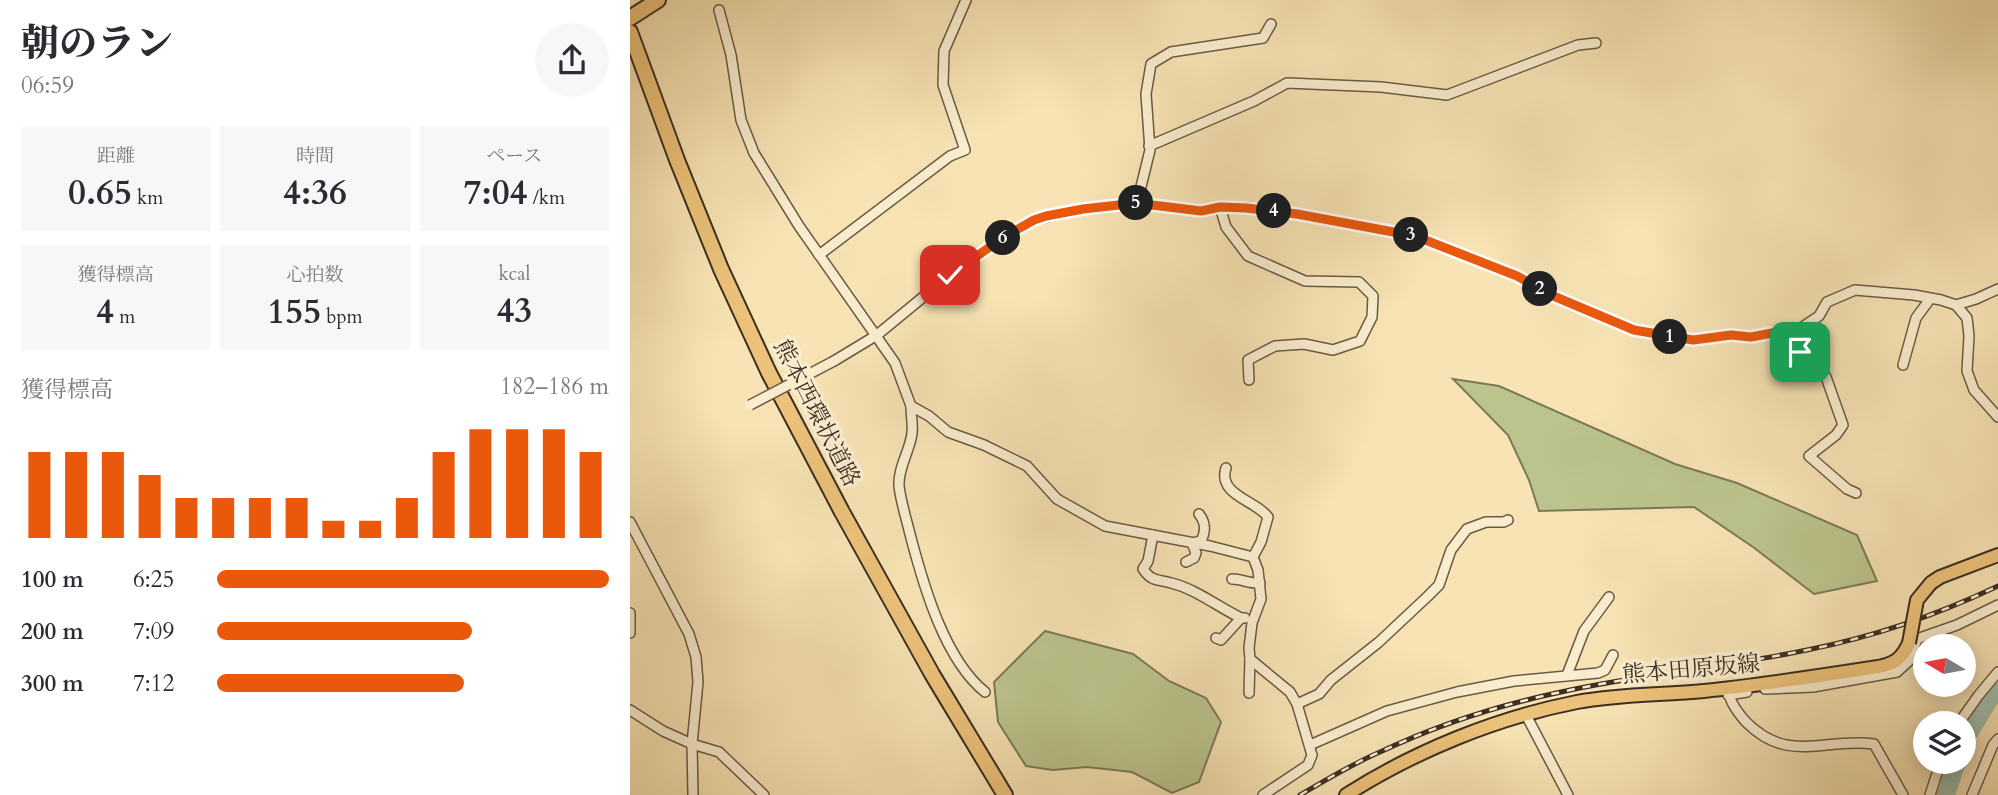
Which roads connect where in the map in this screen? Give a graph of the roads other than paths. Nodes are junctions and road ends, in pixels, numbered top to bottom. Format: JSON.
{"nodes":[{"id":1,"x":658,"y":0,"type":"edge"},
{"id":2,"x":966,"y":0,"type":"edge"},
{"id":3,"x":719,"y":10,"type":"dead end"},
{"id":4,"x":630,"y":18,"type":"edge"},
{"id":5,"x":1271,"y":24,"type":"dead end"},
{"id":6,"x":630,"y":32,"type":"edge"},
{"id":7,"x":1596,"y":43,"type":"dead end"},
{"id":8,"x":1149,"y":146,"type":"junction"},
{"id":9,"x":1136,"y":203,"type":"junction"},
{"id":10,"x":1220,"y":207,"type":"junction"},
{"id":11,"x":819,"y":255,"type":"junction"},
{"id":12,"x":1998,"y":289,"type":"edge"},
{"id":13,"x":1930,"y":299,"type":"junction"},
{"id":14,"x":1956,"y":305,"type":"junction"},
{"id":15,"x":877,"y":335,"type":"junction"},
{"id":16,"x":1789,"y":336,"type":"junction"},
{"id":17,"x":1903,"y":365,"type":"dead end"},
{"id":18,"x":1249,"y":380,"type":"dead end"},
{"id":19,"x":750,"y":405,"type":"dead end"},
{"id":20,"x":911,"y":406,"type":"junction"},
{"id":21,"x":1998,"y":417,"type":"edge"},
{"id":22,"x":1226,"y":468,"type":"dead end"},
{"id":23,"x":1856,"y":493,"type":"dead end"},
{"id":24,"x":1199,"y":514,"type":"dead end"},
{"id":25,"x":1508,"y":520,"type":"dead end"},
{"id":26,"x":630,"y":522,"type":"edge"},
{"id":27,"x":1153,"y":535,"type":"junction"},
{"id":28,"x":1192,"y":542,"type":"junction"},
{"id":29,"x":1998,"y":555,"type":"edge"},
{"id":30,"x":1253,"y":557,"type":"junction"},
{"id":31,"x":1186,"y":562,"type":"dead end"},
{"id":32,"x":1232,"y":579,"type":"dead end"},
{"id":33,"x":1260,"y":583,"type":"junction"},
{"id":34,"x":1609,"y":597,"type":"dead end"},
{"id":35,"x":1998,"y":605,"type":"edge"},
{"id":36,"x":630,"y":613,"type":"edge"},
{"id":37,"x":1241,"y":618,"type":"junction"},
{"id":38,"x":1254,"y":619,"type":"junction"},
{"id":39,"x":630,"y":633,"type":"edge"},
{"id":40,"x":1216,"y":638,"type":"dead end"},
{"id":41,"x":1613,"y":655,"type":"dead end"},
{"id":42,"x":1250,"y":659,"type":"junction"},
{"id":43,"x":1998,"y":672,"type":"edge"},
{"id":44,"x":1567,"y":675,"type":"junction"},
{"id":45,"x":1729,"y":691,"type":"junction"},
{"id":46,"x":985,"y":692,"type":"dead end"},
{"id":47,"x":1249,"y":693,"type":"dead end"},
{"id":48,"x":1297,"y":704,"type":"junction"},
{"id":49,"x":630,"y":710,"type":"edge"},
{"id":50,"x":1967,"y":711,"type":"edge"},
{"id":51,"x":1526,"y":715,"type":"junction"},
{"id":52,"x":1998,"y":739,"type":"edge"},
{"id":53,"x":692,"y":744,"type":"junction"},
{"id":54,"x":1310,"y":745,"type":"junction"},
{"id":55,"x":1937,"y":774,"type":"edge"},
{"id":56,"x":693,"y":795,"type":"edge"},
{"id":57,"x":764,"y":795,"type":"edge"},
{"id":58,"x":1005,"y":795,"type":"edge"},
{"id":59,"x":1263,"y":795,"type":"edge"},
{"id":60,"x":1346,"y":795,"type":"edge"},
{"id":61,"x":1568,"y":795,"type":"edge"},
{"id":62,"x":1903,"y":795,"type":"edge"},
{"id":63,"x":1930,"y":795,"type":"edge"},
{"id":64,"x":1972,"y":795,"type":"edge"}],
"edges":[{"from":1,"to":4,"type":"highway"},
{"from":2,"to":11,"type":"street"},
{"from":3,"to":11,"type":"street"},
{"from":5,"to":8,"type":"street"},
{"from":6,"to":58,"type":"highway","name":"熊本西環状道路"},
{"from":7,"to":8,"type":"street"},
{"from":8,"to":9,"type":"street"},
{"from":9,"to":10,"type":"street"},
{"from":9,"to":15,"type":"street"},
{"from":10,"to":16,"type":"street"},
{"from":10,"to":18,"type":"street"},
{"from":11,"to":15,"type":"street"},
{"from":12,"to":14,"type":"street"},
{"from":13,"to":14,"type":"street"},
{"from":13,"to":16,"type":"street"},
{"from":13,"to":17,"type":"street"},
{"from":14,"to":21,"type":"street"},
{"from":15,"to":19,"type":"street","bridge":true},
{"from":15,"to":20,"type":"street"},
{"from":16,"to":23,"type":"street"},
{"from":20,"to":27,"type":"street"},
{"from":20,"to":46,"type":"street"},
{"from":22,"to":30,"type":"street"},
{"from":24,"to":28,"type":"street"},
{"from":25,"to":48,"type":"street"},
{"from":26,"to":53,"type":"street"},
{"from":27,"to":28,"type":"street"},
{"from":27,"to":37,"type":"street"},
{"from":28,"to":30,"type":"street"},
{"from":28,"to":31,"type":"street"},
{"from":29,"to":45,"type":"main road","name":"熊本田原坂線","bridge":true},
{"from":30,"to":33,"type":"street"},
{"from":32,"to":33,"type":"street"},
{"from":33,"to":38,"type":"street"},
{"from":34,"to":44,"type":"street"},
{"from":35,"to":45,"type":"street"},
{"from":36,"to":39,"type":"street"},
{"from":37,"to":38,"type":"street"},
{"from":37,"to":40,"type":"street"},
{"from":38,"to":42,"type":"street"},
{"from":41,"to":44,"type":"street"},
{"from":42,"to":47,"type":"street"},
{"from":42,"to":48,"type":"street"},
{"from":43,"to":50,"type":"street"},
{"from":44,"to":54,"type":"street"},
{"from":45,"to":51,"type":"main road","name":"熊本田原坂線"},
{"from":45,"to":62,"type":"street"},
{"from":48,"to":54,"type":"street"},
{"from":49,"to":53,"type":"street"},
{"from":51,"to":60,"type":"main road","name":"熊本田原坂線"},
{"from":51,"to":61,"type":"street"},
{"from":52,"to":64,"type":"street"},
{"from":53,"to":56,"type":"street"},
{"from":53,"to":57,"type":"street"},
{"from":54,"to":59,"type":"street"},
{"from":55,"to":63,"type":"street"}]}
